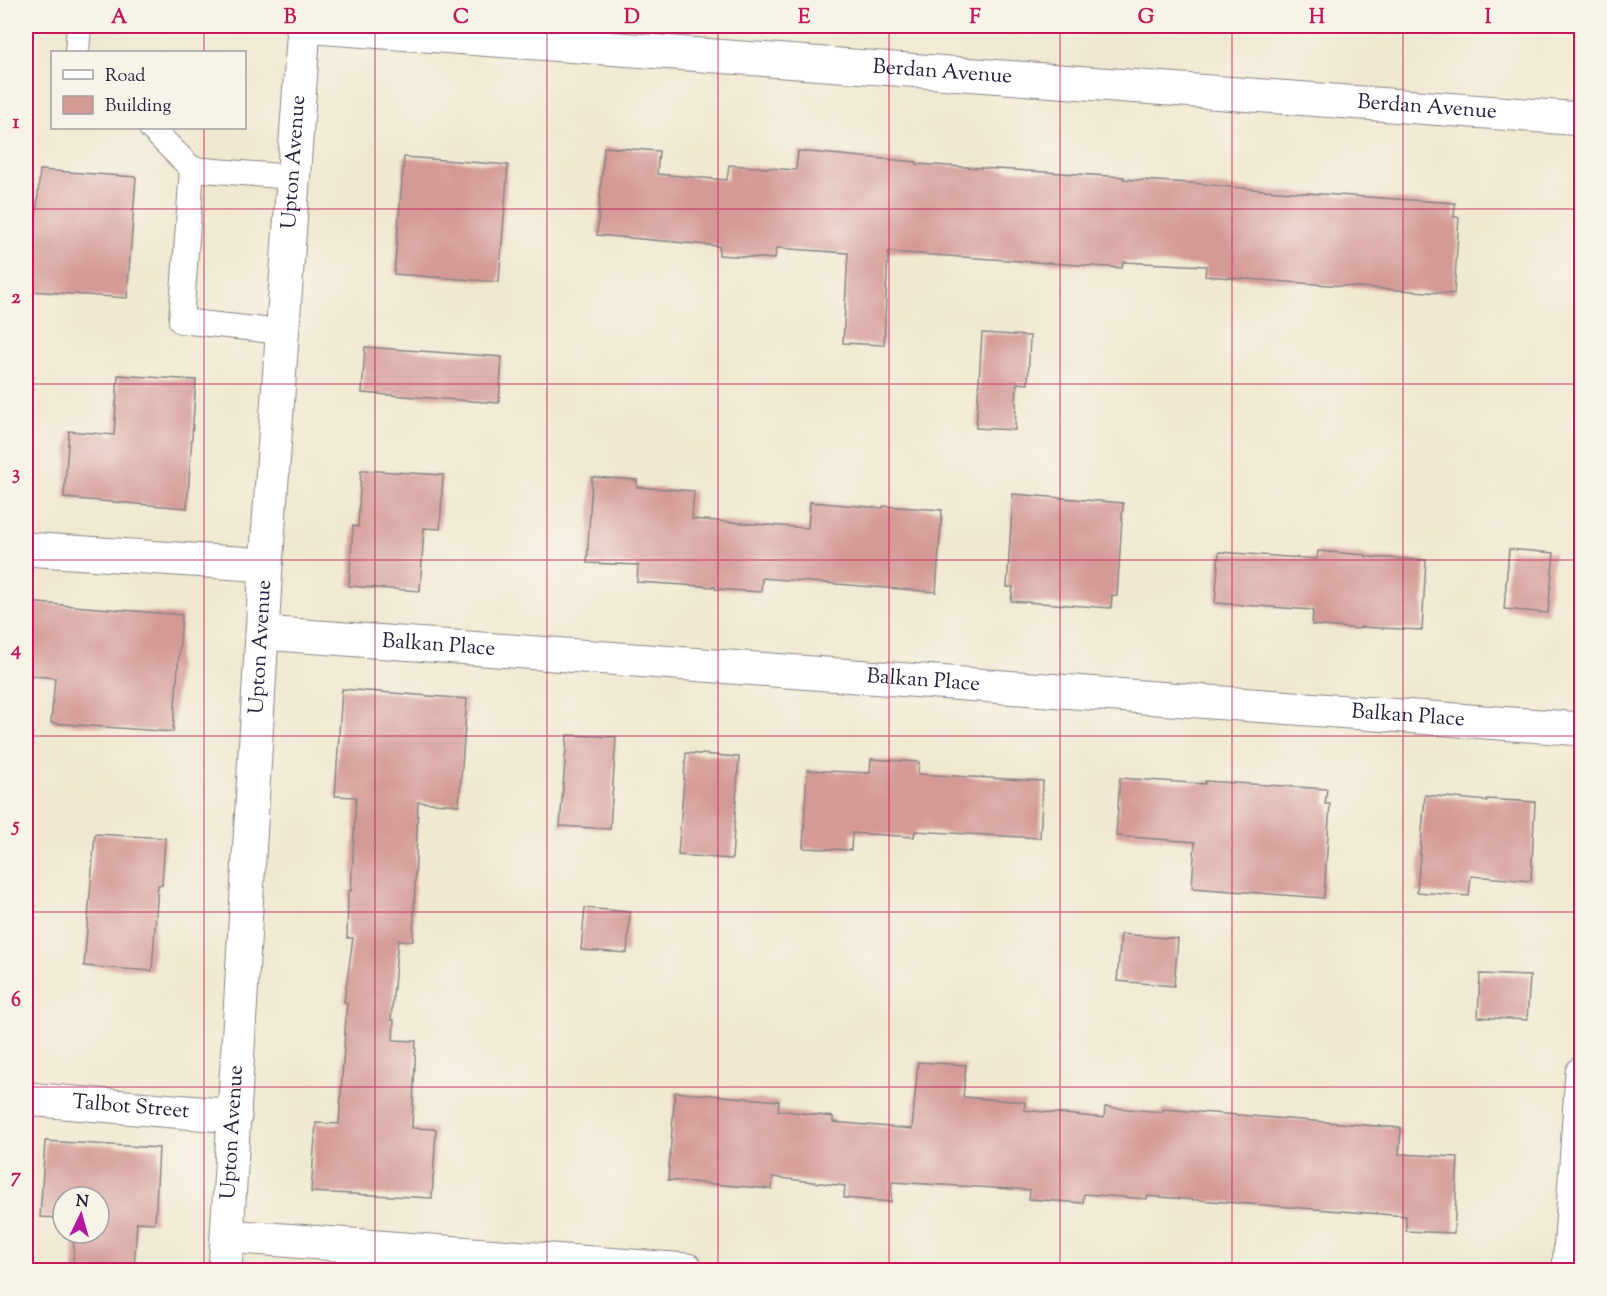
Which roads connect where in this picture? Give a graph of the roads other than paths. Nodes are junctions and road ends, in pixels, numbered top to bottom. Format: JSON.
{"nodes":[{"id":1,"x":79,"y":26,"type":"edge"},
{"id":2,"x":303,"y":26,"type":"edge"},
{"id":3,"x":77,"y":51,"type":"edge"},
{"id":4,"x":1581,"y":119,"type":"edge"},
{"id":5,"x":152,"y":129,"type":"edge"},
{"id":6,"x":192,"y":169,"type":"junction"},
{"id":7,"x":292,"y":177,"type":"junction"},
{"id":8,"x":282,"y":332,"type":"junction"},
{"id":9,"x":26,"y":549,"type":"edge"},
{"id":10,"x":266,"y":565,"type":"junction"},
{"id":11,"x":263,"y":633,"type":"junction"},
{"id":12,"x":1581,"y":729,"type":"edge"},
{"id":13,"x":1581,"y":1073,"type":"edge"},
{"id":14,"x":26,"y":1100,"type":"edge"},
{"id":15,"x":235,"y":1116,"type":"junction"},
{"id":16,"x":228,"y":1236,"type":"junction"},
{"id":17,"x":225,"y":1270,"type":"edge"},
{"id":18,"x":687,"y":1270,"type":"edge"},
{"id":19,"x":1569,"y":1270,"type":"edge"}],
"edges":[{"from":1,"to":3,"type":"lane"},
{"from":2,"to":4,"type":"street","name":"Berdan Avenue"},
{"from":2,"to":7,"type":"street","name":"Upton Avenue"},
{"from":5,"to":6,"type":"lane"},
{"from":6,"to":7,"type":"lane"},
{"from":6,"to":8,"type":"lane"},
{"from":7,"to":8,"type":"street","name":"Upton Avenue"},
{"from":8,"to":10,"type":"street","name":"Upton Avenue"},
{"from":9,"to":10,"type":"street"},
{"from":10,"to":11,"type":"street","name":"Upton Avenue"},
{"from":11,"to":12,"type":"street","name":"Balkan Place"},
{"from":11,"to":15,"type":"street","name":"Upton Avenue"},
{"from":13,"to":19,"type":"street"},
{"from":14,"to":15,"type":"street","name":"Talbot Street"},
{"from":15,"to":16,"type":"street","name":"Upton Avenue"},
{"from":16,"to":17,"type":"street","name":"Upton Avenue"},
{"from":16,"to":18,"type":"street"}]}
